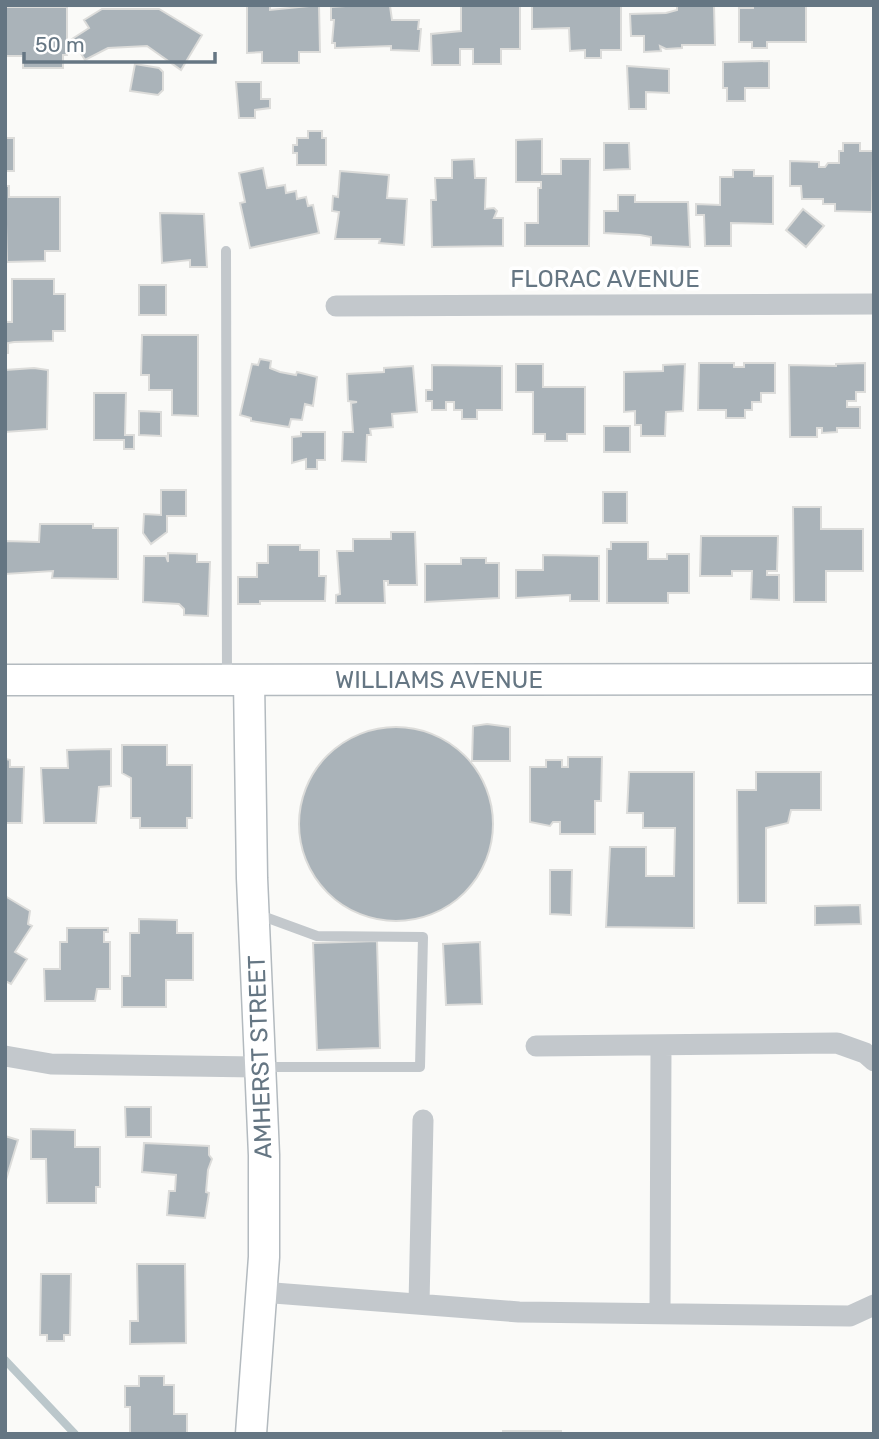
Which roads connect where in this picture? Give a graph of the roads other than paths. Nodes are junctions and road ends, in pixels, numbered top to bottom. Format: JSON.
{"nodes":[{"id":1,"x":226,"y":251,"type":"dead end"},
{"id":2,"x":874,"y":304,"type":"edge"},
{"id":3,"x":336,"y":306,"type":"dead end"},
{"id":4,"x":874,"y":679,"type":"edge"},
{"id":5,"x":5,"y":680,"type":"edge"},
{"id":6,"x":238,"y":680,"type":"junction"},
{"id":7,"x":254,"y":913,"type":"junction"},
{"id":8,"x":661,"y":1045,"type":"junction"},
{"id":9,"x":536,"y":1046,"type":"dead end"},
{"id":10,"x":5,"y":1056,"type":"edge"},
{"id":11,"x":874,"y":1061,"type":"edge"},
{"id":12,"x":260,"y":1067,"type":"junction"},
{"id":13,"x":424,"y":1121,"type":"dead end"},
{"id":14,"x":261,"y":1293,"type":"junction"},
{"id":15,"x":419,"y":1304,"type":"junction"},
{"id":16,"x":874,"y":1305,"type":"edge"},
{"id":17,"x":660,"y":1313,"type":"junction"},
{"id":18,"x":251,"y":1434,"type":"edge"}],
"edges":[{"from":1,"to":6,"type":"lane"},
{"from":2,"to":3,"type":"street","name":"FLORAC AVENUE"},
{"from":4,"to":6,"type":"street","name":"WILLIAMS AVENUE"},
{"from":5,"to":6,"type":"street","name":"WILLIAMS AVENUE"},
{"from":6,"to":7,"type":"street","name":"AMHERST STREET"},
{"from":7,"to":12,"type":"street","name":"AMHERST STREET"},
{"from":7,"to":12,"type":"lane"},
{"from":8,"to":9,"type":"street"},
{"from":8,"to":11,"type":"street"},
{"from":8,"to":17,"type":"street"},
{"from":10,"to":12,"type":"street"},
{"from":12,"to":14,"type":"street","name":"AMHERST STREET"},
{"from":13,"to":15,"type":"street"},
{"from":14,"to":15,"type":"street"},
{"from":14,"to":18,"type":"street","name":"AMHERST STREET"},
{"from":15,"to":17,"type":"street"},
{"from":16,"to":17,"type":"street"}]}
